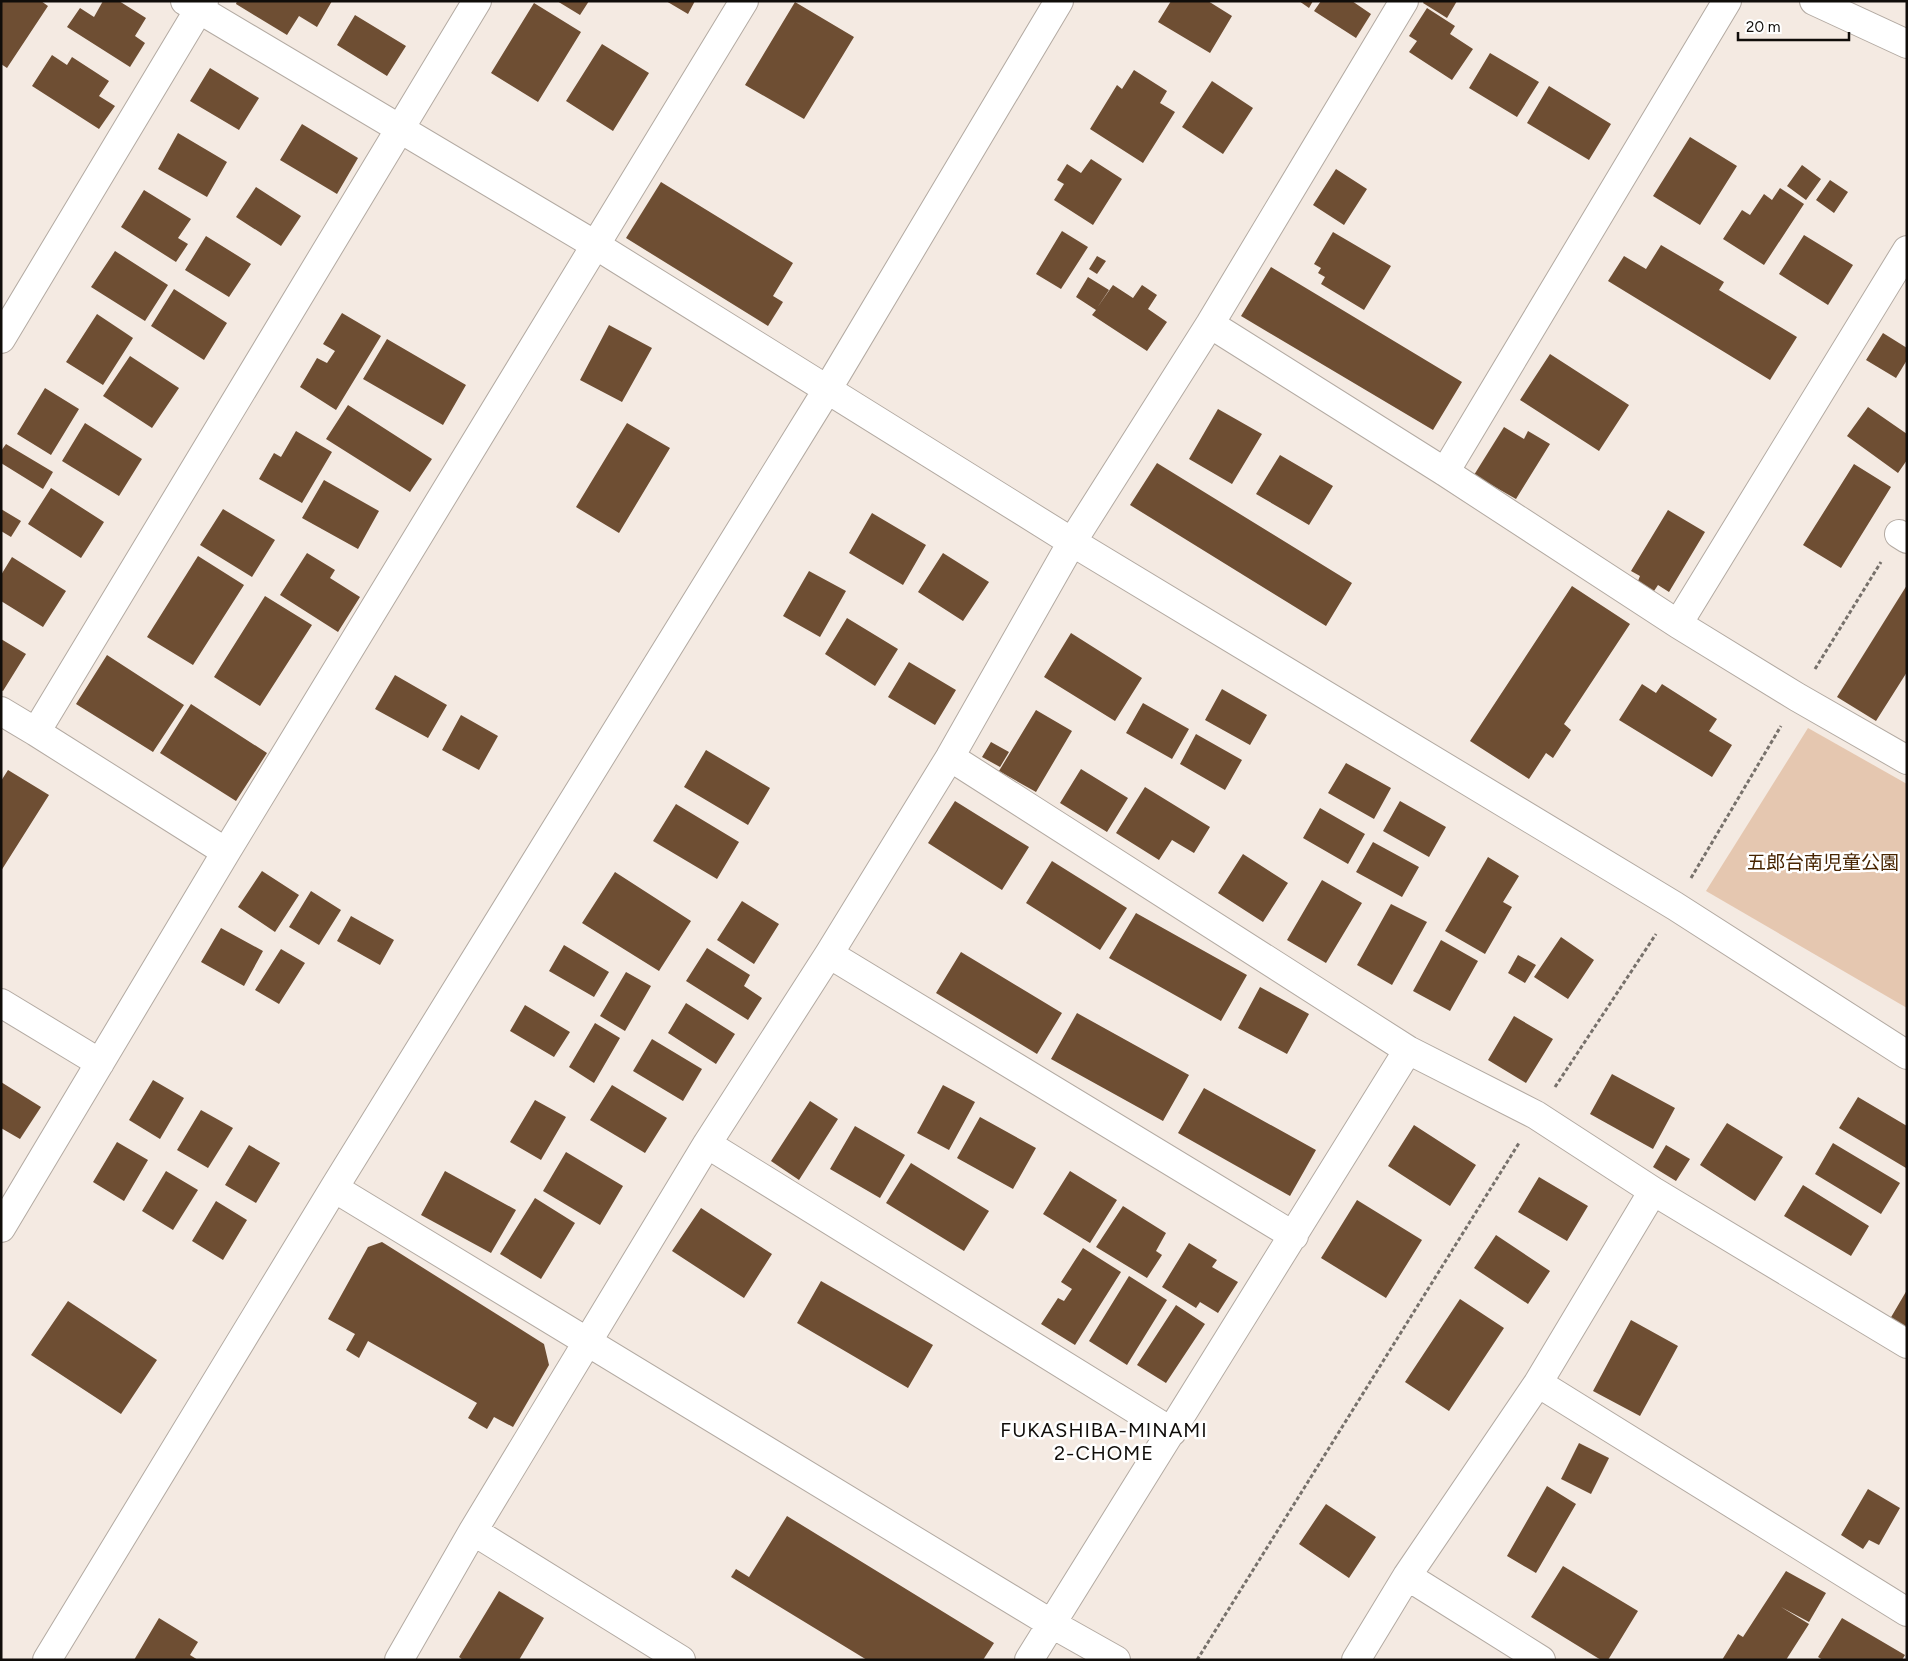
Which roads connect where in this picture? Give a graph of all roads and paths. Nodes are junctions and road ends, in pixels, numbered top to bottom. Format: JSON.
{"nodes":[{"id":1,"x":477,"y":1,"type":"edge"},
{"id":2,"x":744,"y":1,"type":"edge"},
{"id":3,"x":1059,"y":1,"type":"edge"},
{"id":4,"x":1404,"y":1,"type":"edge"},
{"id":5,"x":1727,"y":1,"type":"edge"},
{"id":6,"x":1814,"y":1,"type":"edge"},
{"id":7,"x":196,"y":4,"type":"edge"},
{"id":8,"x":1907,"y":44,"type":"edge"},
{"id":9,"x":399,"y":129,"type":"junction"},
{"id":10,"x":597,"y":246,"type":"junction"},
{"id":11,"x":1907,"y":250,"type":"edge"},
{"id":12,"x":1210,"y":324,"type":"junction"},
{"id":13,"x":1,"y":339,"type":"edge"},
{"id":14,"x":827,"y":390,"type":"junction"},
{"id":15,"x":1445,"y":472,"type":"junction"},
{"id":16,"x":1903,"y":536,"type":"edge"},
{"id":17,"x":1072,"y":542,"type":"junction"},
{"id":18,"x":1678,"y":624,"type":"junction"},
{"id":19,"x":1797,"y":697,"type":"junction"},
{"id":20,"x":1,"y":711,"type":"edge"},
{"id":21,"x":36,"y":732,"type":"junction"},
{"id":22,"x":950,"y":757,"type":"junction"},
{"id":23,"x":1907,"y":760,"type":"edge"},
{"id":24,"x":226,"y":852,"type":"junction"},
{"id":25,"x":1675,"y":906,"type":"junction"},
{"id":26,"x":829,"y":954,"type":"junction"},
{"id":27,"x":1,"y":1003,"type":"edge"},
{"id":28,"x":1408,"y":1050,"type":"junction"},
{"id":29,"x":1907,"y":1055,"type":"edge"},
{"id":30,"x":100,"y":1063,"type":"junction"},
{"id":31,"x":1536,"y":1115,"type":"junction"},
{"id":32,"x":707,"y":1144,"type":"junction"},
{"id":33,"x":334,"y":1188,"type":"junction"},
{"id":34,"x":1652,"y":1192,"type":"junction"},
{"id":35,"x":1,"y":1228,"type":"edge"},
{"id":36,"x":1294,"y":1236,"type":"junction"},
{"id":37,"x":589,"y":1342,"type":"junction"},
{"id":38,"x":1907,"y":1344,"type":"edge"},
{"id":39,"x":1538,"y":1383,"type":"junction"},
{"id":40,"x":1172,"y":1432,"type":"junction"},
{"id":41,"x":473,"y":1532,"type":"junction"},
{"id":42,"x":1407,"y":1576,"type":"junction"},
{"id":43,"x":1907,"y":1612,"type":"edge"},
{"id":44,"x":1052,"y":1624,"type":"junction"},
{"id":45,"x":47,"y":1660,"type":"edge"},
{"id":46,"x":399,"y":1660,"type":"edge"},
{"id":47,"x":681,"y":1660,"type":"edge"},
{"id":48,"x":1029,"y":1660,"type":"edge"},
{"id":49,"x":1116,"y":1660,"type":"edge"},
{"id":50,"x":1197,"y":1660,"type":"edge"},
{"id":51,"x":1356,"y":1660,"type":"edge"},
{"id":52,"x":1541,"y":1660,"type":"edge"}],
"edges":[{"from":1,"to":9,"type":"street"},
{"from":2,"to":10,"type":"street"},
{"from":3,"to":14,"type":"street"},
{"from":4,"to":12,"type":"street"},
{"from":5,"to":15,"type":"street"},
{"from":6,"to":8,"type":"street"},
{"from":7,"to":9,"type":"street"},
{"from":7,"to":13,"type":"street"},
{"from":9,"to":10,"type":"street"},
{"from":9,"to":21,"type":"street"},
{"from":10,"to":14,"type":"street"},
{"from":10,"to":24,"type":"street"},
{"from":11,"to":18,"type":"street"},
{"from":12,"to":15,"type":"street"},
{"from":12,"to":17,"type":"street"},
{"from":14,"to":17,"type":"street"},
{"from":14,"to":33,"type":"street"},
{"from":15,"to":18,"type":"street"},
{"from":16,"to":19,"type":"path"},
{"from":17,"to":22,"type":"street"},
{"from":17,"to":25,"type":"street"},
{"from":18,"to":19,"type":"street"},
{"from":19,"to":23,"type":"street"},
{"from":19,"to":25,"type":"path"},
{"from":20,"to":21,"type":"street"},
{"from":21,"to":24,"type":"street"},
{"from":22,"to":26,"type":"street"},
{"from":22,"to":28,"type":"street"},
{"from":24,"to":30,"type":"street"},
{"from":25,"to":29,"type":"street"},
{"from":25,"to":31,"type":"path"},
{"from":26,"to":32,"type":"street"},
{"from":26,"to":36,"type":"street"},
{"from":27,"to":30,"type":"street"},
{"from":28,"to":31,"type":"street"},
{"from":28,"to":36,"type":"street"},
{"from":30,"to":35,"type":"street"},
{"from":31,"to":34,"type":"street"},
{"from":31,"to":50,"type":"path"},
{"from":32,"to":37,"type":"street"},
{"from":32,"to":40,"type":"street"},
{"from":33,"to":37,"type":"street"},
{"from":33,"to":45,"type":"street"},
{"from":34,"to":38,"type":"street"},
{"from":34,"to":39,"type":"street"},
{"from":36,"to":40,"type":"street"},
{"from":37,"to":41,"type":"street"},
{"from":37,"to":44,"type":"street"},
{"from":39,"to":42,"type":"street"},
{"from":39,"to":43,"type":"street"},
{"from":40,"to":44,"type":"street"},
{"from":41,"to":46,"type":"street"},
{"from":41,"to":47,"type":"street"},
{"from":42,"to":51,"type":"street"},
{"from":42,"to":52,"type":"street"},
{"from":44,"to":48,"type":"street"},
{"from":44,"to":49,"type":"street"}]}
